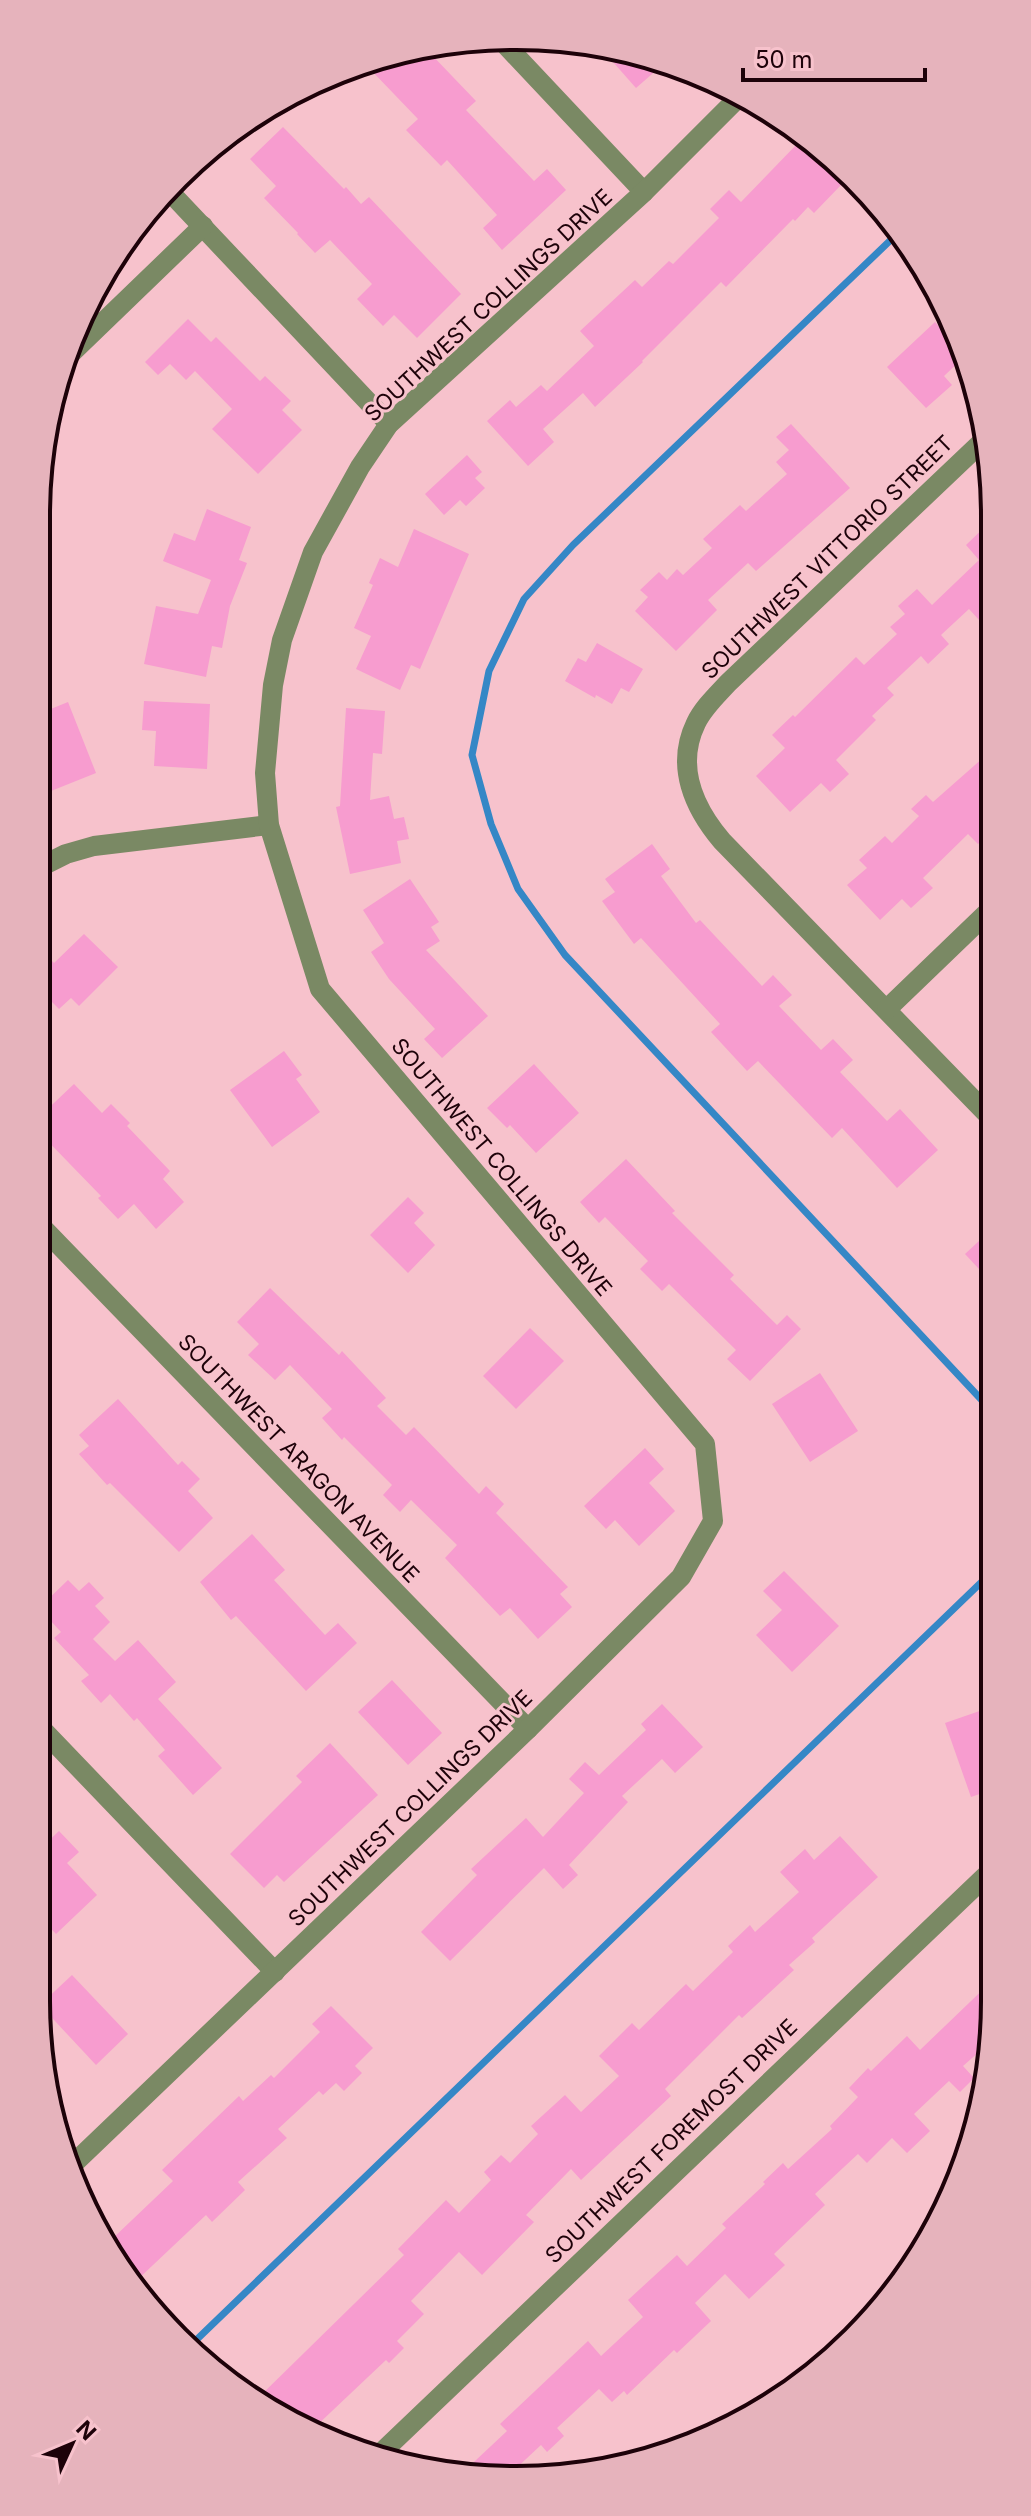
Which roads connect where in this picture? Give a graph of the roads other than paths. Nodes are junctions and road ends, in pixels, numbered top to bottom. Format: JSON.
{"nodes":[{"id":1,"x":511,"y":50,"type":"edge"},
{"id":2,"x":732,"y":104,"type":"edge"},
{"id":3,"x":644,"y":192,"type":"junction"},
{"id":4,"x":176,"y":198,"type":"edge"},
{"id":5,"x":203,"y":226,"type":"junction"},
{"id":6,"x":84,"y":341,"type":"edge"},
{"id":7,"x":389,"y":424,"type":"junction"},
{"id":8,"x":976,"y":448,"type":"edge"},
{"id":9,"x":269,"y":825,"type":"junction"},
{"id":10,"x":50,"y":862,"type":"edge"},
{"id":11,"x":981,"y":919,"type":"edge"},
{"id":12,"x":887,"y":1009,"type":"junction"},
{"id":13,"x":981,"y":1107,"type":"edge"},
{"id":14,"x":50,"y":1235,"type":"edge"},
{"id":15,"x":528,"y":1729,"type":"junction"},
{"id":16,"x":50,"y":1738,"type":"edge"},
{"id":17,"x":981,"y":1880,"type":"edge"},
{"id":18,"x":275,"y":1972,"type":"junction"},
{"id":19,"x":78,"y":2159,"type":"edge"},
{"id":20,"x":387,"y":2447,"type":"edge"}],
"edges":[{"from":1,"to":3,"type":"street"},
{"from":2,"to":3,"type":"street","name":"SOUTHWEST COLLINGS DRIVE"},
{"from":3,"to":7,"type":"street","name":"SOUTHWEST COLLINGS DRIVE"},
{"from":4,"to":5,"type":"street"},
{"from":5,"to":6,"type":"street"},
{"from":5,"to":7,"type":"street"},
{"from":7,"to":9,"type":"street","name":"SOUTHWEST COLLINGS DRIVE"},
{"from":8,"to":12,"type":"street","name":"SOUTHWEST VITTORIO STREET"},
{"from":9,"to":10,"type":"street"},
{"from":9,"to":15,"type":"street","name":"SOUTHWEST COLLINGS DRIVE"},
{"from":11,"to":12,"type":"street"},
{"from":12,"to":13,"type":"street","name":"SOUTHWEST VITTORIO STREET"},
{"from":14,"to":15,"type":"street","name":"SOUTHWEST ARAGON AVENUE"},
{"from":15,"to":18,"type":"street","name":"SOUTHWEST COLLINGS DRIVE"},
{"from":16,"to":18,"type":"street"},
{"from":17,"to":20,"type":"street","name":"SOUTHWEST FOREMOST DRIVE"},
{"from":18,"to":19,"type":"street","name":"SOUTHWEST COLLINGS DRIVE"}]}
